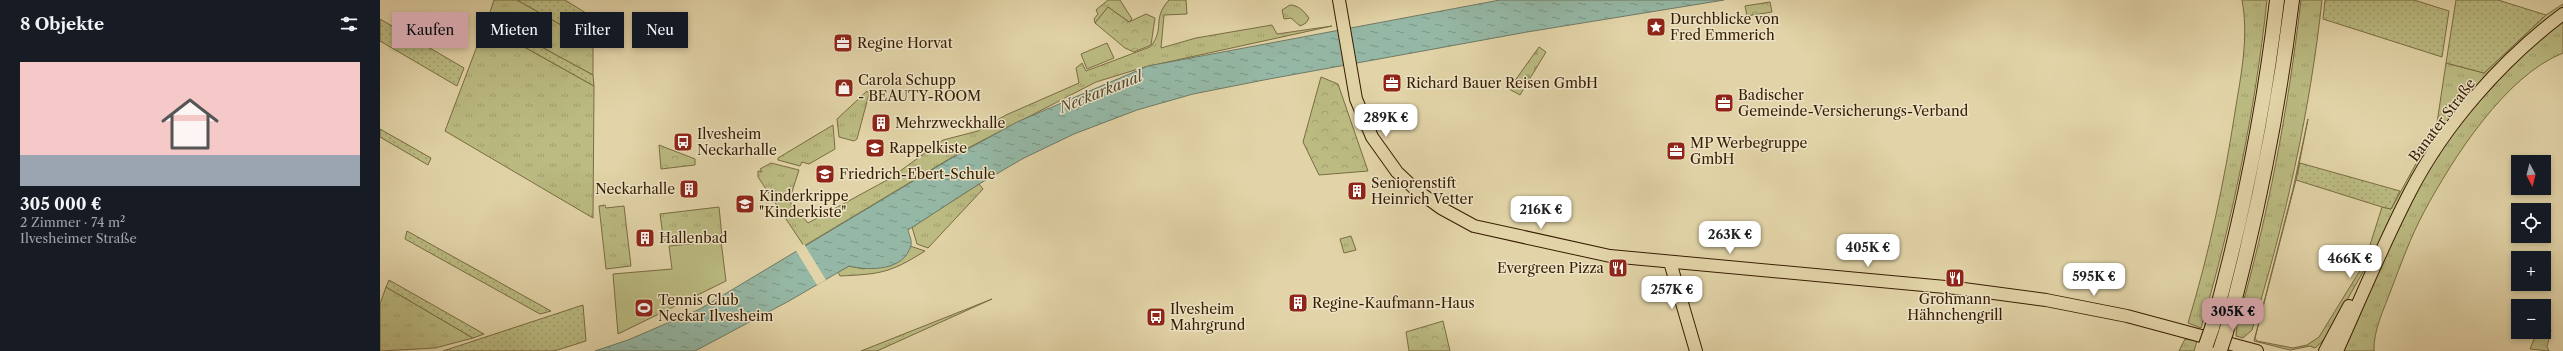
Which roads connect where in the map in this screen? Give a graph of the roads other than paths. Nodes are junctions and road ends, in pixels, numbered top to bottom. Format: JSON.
{"nodes":[{"id":1,"x":1339,"y":0,"type":"edge"},
{"id":2,"x":2277,"y":0,"type":"edge"},
{"id":3,"x":2292,"y":0,"type":"edge"},
{"id":4,"x":2563,"y":14,"type":"edge"},
{"id":5,"x":1670,"y":262,"type":"junction"},
{"id":6,"x":2206,"y":340,"type":"edge"},
{"id":7,"x":2336,"y":347,"type":"edge"},
{"id":8,"x":2220,"y":350,"type":"edge"},
{"id":9,"x":1696,"y":351,"type":"edge"},
{"id":10,"x":2257,"y":351,"type":"edge"},
{"id":11,"x":2315,"y":351,"type":"edge"},
{"id":12,"x":2325,"y":351,"type":"edge"}],
"edges":[{"from":1,"to":5,"type":"main road"},
{"from":2,"to":6,"type":"highway"},
{"from":3,"to":8,"type":"highway","bridge":true},
{"from":4,"to":7,"type":"main road","name":"Banater Straße"},
{"from":5,"to":6,"type":"main road"},
{"from":5,"to":9,"type":"main road"},
{"from":6,"to":10,"type":"main road"},
{"from":7,"to":11,"type":"main road"},
{"from":7,"to":12,"type":"main road","name":"Banater Straße"}]}
